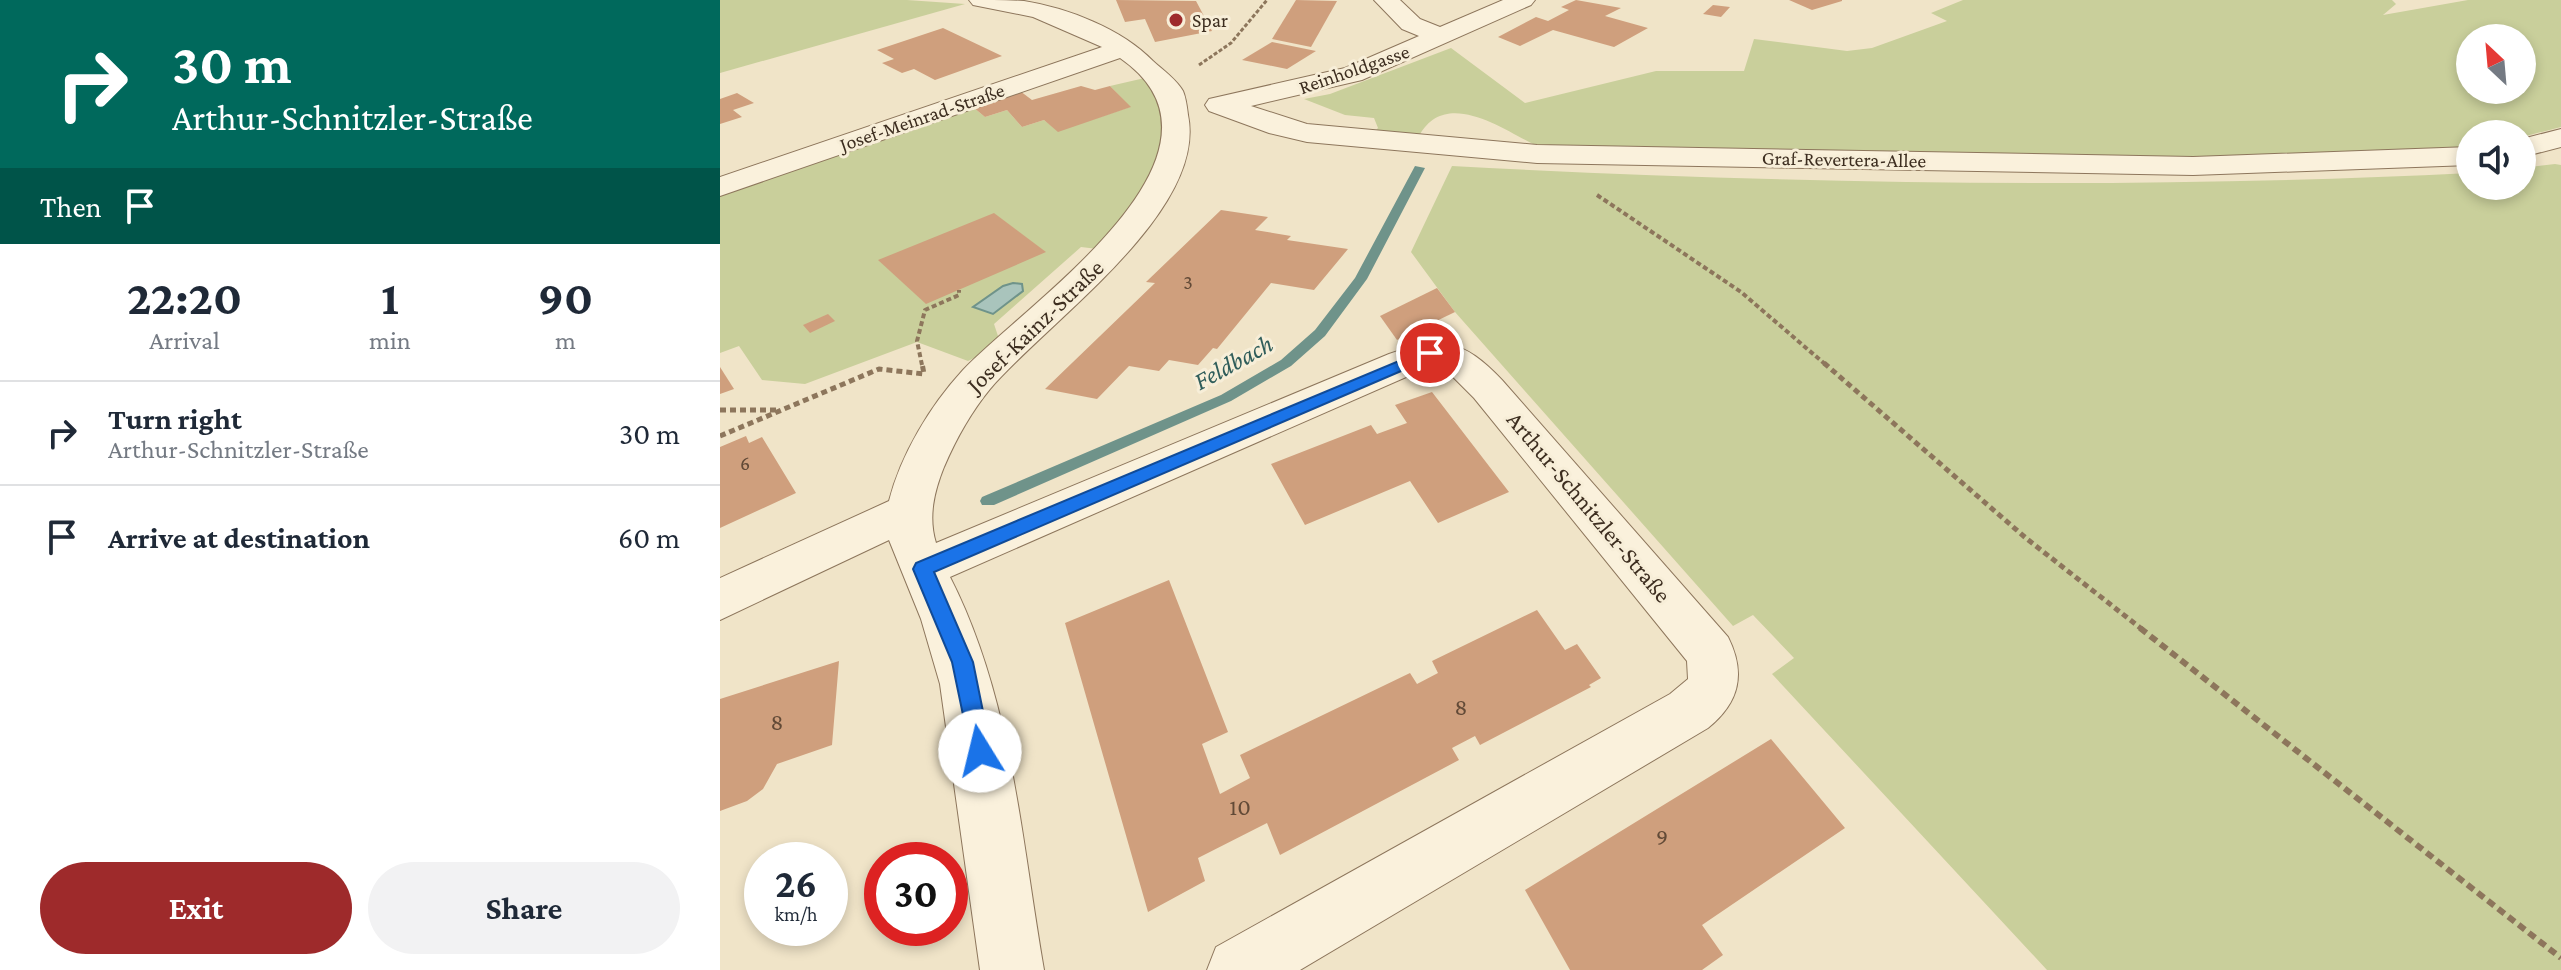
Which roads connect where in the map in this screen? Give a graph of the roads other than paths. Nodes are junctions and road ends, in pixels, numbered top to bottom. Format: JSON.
{"nodes":[{"id":1,"x":981,"y":0,"type":"edge"},
{"id":2,"x":1386,"y":0,"type":"edge"},
{"id":3,"x":1523,"y":0,"type":"edge"},
{"id":4,"x":1050,"y":5,"type":"edge"},
{"id":5,"x":1442,"y":37,"type":"junction"},
{"id":6,"x":1123,"y":48,"type":"junction"},
{"id":7,"x":1170,"y":92,"type":"junction"},
{"id":8,"x":1225,"y":105,"type":"junction"},
{"id":9,"x":2561,"y":138,"type":"edge"},
{"id":10,"x":2536,"y":144,"type":"edge"},
{"id":11,"x":2456,"y":157,"type":"edge"},
{"id":12,"x":720,"y":187,"type":"edge"},
{"id":13,"x":909,"y":511,"type":"junction"},
{"id":14,"x":923,"y":569,"type":"junction"},
{"id":15,"x":720,"y":600,"type":"edge"},
{"id":16,"x":1012,"y":970,"type":"edge"},
{"id":17,"x":1239,"y":970,"type":"edge"}],
"edges":[{"from":1,"to":4,"type":"street"},
{"from":2,"to":5,"type":"street"},
{"from":3,"to":5,"type":"street","name":"Reinholdgasse"},
{"from":4,"to":6,"type":"street"},
{"from":5,"to":8,"type":"street","name":"Reinholdgasse"},
{"from":6,"to":7,"type":"street"},
{"from":6,"to":12,"type":"street","name":"Josef-Meinrad-Straße"},
{"from":7,"to":8,"type":"street","name":"Reinholdgasse"},
{"from":7,"to":13,"type":"street","name":"Josef-Kainz-Straße"},
{"from":8,"to":11,"type":"street","name":"Graf-Revertera-Allee"},
{"from":9,"to":10,"type":"street"},
{"from":13,"to":14,"type":"street","name":"Josef-Kainz-Straße"},
{"from":13,"to":15,"type":"street"},
{"from":14,"to":16,"type":"street","name":"Josef-Kainz-Straße"},
{"from":14,"to":17,"type":"street","name":"Arthur-Schnitzler-Straße"}]}
